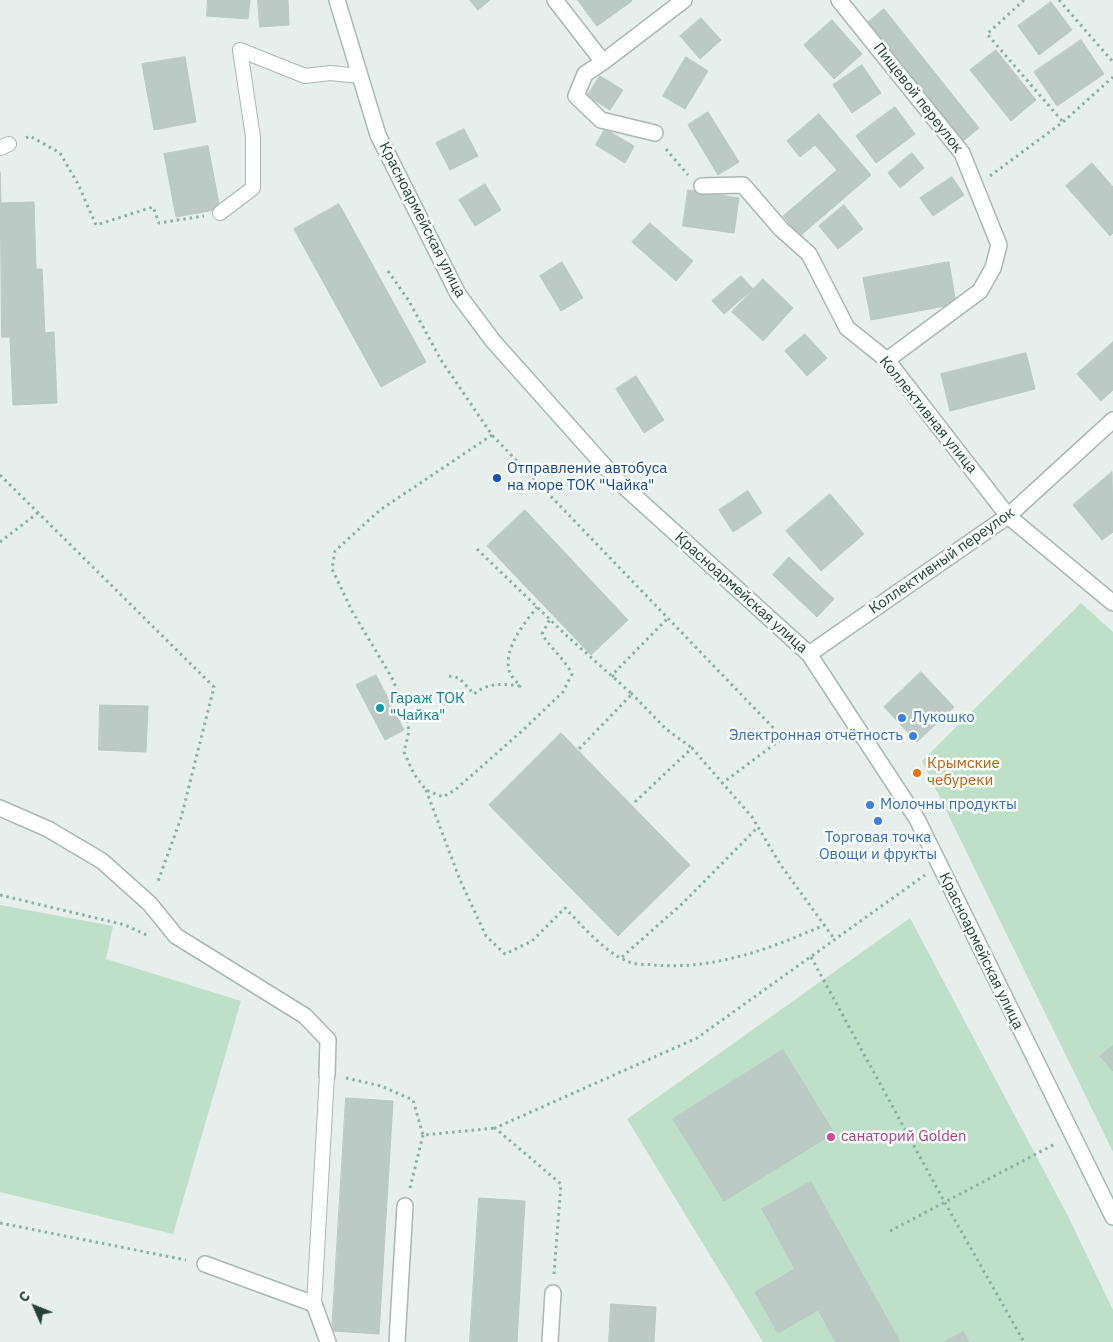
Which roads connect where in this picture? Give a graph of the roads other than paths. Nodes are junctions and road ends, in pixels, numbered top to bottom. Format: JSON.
{"nodes":[{"id":1,"x":337,"y":0,"type":"edge"},
{"id":2,"x":555,"y":0,"type":"edge"},
{"id":3,"x":684,"y":0,"type":"edge"},
{"id":4,"x":839,"y":0,"type":"edge"},
{"id":5,"x":603,"y":62,"type":"junction"},
{"id":6,"x":360,"y":76,"type":"junction"},
{"id":7,"x":655,"y":133,"type":"road end"},
{"id":8,"x":702,"y":186,"type":"road end"},
{"id":9,"x":220,"y":213,"type":"road end"},
{"id":10,"x":887,"y":360,"type":"junction"},
{"id":11,"x":1113,"y":420,"type":"edge"},
{"id":12,"x":1008,"y":516,"type":"junction"},
{"id":13,"x":1113,"y":602,"type":"edge"},
{"id":14,"x":809,"y":654,"type":"junction"},
{"id":15,"x":0,"y":808,"type":"edge"},
{"id":16,"x":328,"y":1075,"type":"joint"},
{"id":17,"x":405,"y":1206,"type":"road end"},
{"id":18,"x":1113,"y":1217,"type":"edge"},
{"id":19,"x":205,"y":1264,"type":"road end"},
{"id":20,"x":553,"y":1293,"type":"road end"},
{"id":21,"x":314,"y":1304,"type":"junction"},
{"id":22,"x":328,"y":1342,"type":"edge"},
{"id":23,"x":397,"y":1342,"type":"edge"},
{"id":24,"x":550,"y":1342,"type":"edge"}],
"edges":[{"from":1,"to":6,"type":"street","name":"Красноармейская улица"},
{"from":2,"to":5,"type":"street"},
{"from":3,"to":5,"type":"street"},
{"from":4,"to":10,"type":"street","name":"Пищевой переулок"},
{"from":5,"to":7,"type":"street"},
{"from":6,"to":9,"type":"lane"},
{"from":6,"to":14,"type":"street","name":"Красноармейская улица"},
{"from":8,"to":10,"type":"street","name":"Коллективная улица"},
{"from":10,"to":12,"type":"street","name":"Коллективная улица"},
{"from":11,"to":12,"type":"street","name":"Коллективный переулок"},
{"from":12,"to":13,"type":"street","name":"Коллективная улица"},
{"from":12,"to":14,"type":"street","name":"Коллективный переулок"},
{"from":14,"to":18,"type":"street","name":"Красноармейская улица"},
{"from":15,"to":16,"type":"street"},
{"from":16,"to":21,"type":"lane"},
{"from":17,"to":23,"type":"street"},
{"from":19,"to":21,"type":"street"},
{"from":20,"to":24,"type":"street"},
{"from":21,"to":22,"type":"street"}]}
